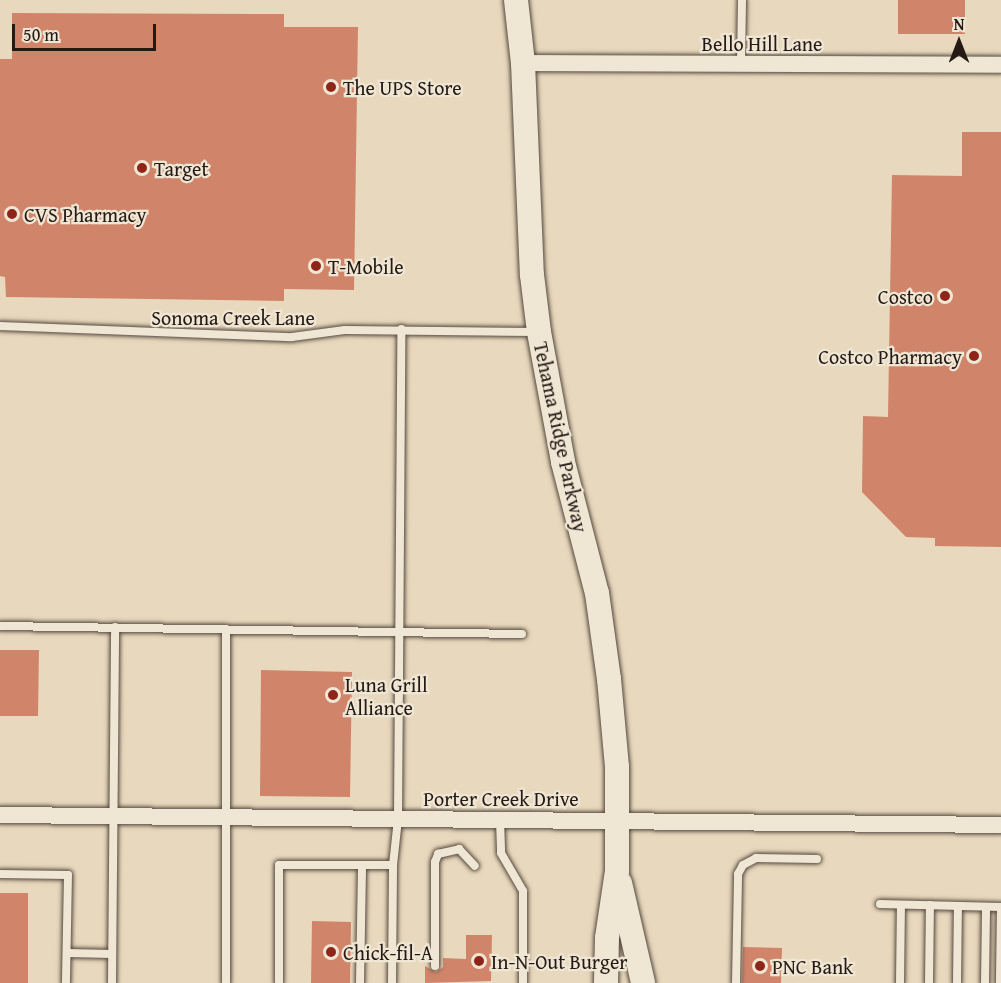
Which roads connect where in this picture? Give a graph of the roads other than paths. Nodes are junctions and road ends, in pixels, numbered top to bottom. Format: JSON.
{"nodes":[{"id":1,"x":516,"y":0,"type":"edge"},
{"id":2,"x":742,"y":0,"type":"edge"},
{"id":3,"x":523,"y":63,"type":"junction"},
{"id":4,"x":741,"y":64,"type":"junction"},
{"id":5,"x":1001,"y":65,"type":"edge"},
{"id":6,"x":0,"y":326,"type":"edge"},
{"id":7,"x":401,"y":329,"type":"junction"},
{"id":8,"x":539,"y":332,"type":"junction"},
{"id":9,"x":0,"y":626,"type":"edge"},
{"id":10,"x":115,"y":627,"type":"junction"},
{"id":11,"x":226,"y":629,"type":"junction"},
{"id":12,"x":399,"y":632,"type":"junction"},
{"id":13,"x":522,"y":634,"type":"dead end"},
{"id":14,"x":0,"y":815,"type":"edge"},
{"id":15,"x":111,"y":816,"type":"junction"},
{"id":16,"x":228,"y":817,"type":"junction"},
{"id":17,"x":398,"y":819,"type":"junction"},
{"id":18,"x":500,"y":820,"type":"junction"},
{"id":19,"x":617,"y":820,"type":"junction"},
{"id":20,"x":1001,"y":825,"type":"edge"},
{"id":21,"x":817,"y":859,"type":"dead end"},
{"id":22,"x":362,"y":865,"type":"junction"},
{"id":23,"x":393,"y":865,"type":"junction"},
{"id":24,"x":475,"y":866,"type":"dead end"},
{"id":25,"x":617,"y":872,"type":"junction"},
{"id":26,"x":0,"y":874,"type":"edge"},
{"id":27,"x":880,"y":904,"type":"dead end"},
{"id":28,"x":901,"y":905,"type":"junction"},
{"id":29,"x":930,"y":905,"type":"junction"},
{"id":30,"x":958,"y":906,"type":"junction"},
{"id":31,"x":986,"y":907,"type":"junction"},
{"id":32,"x":1001,"y":907,"type":"edge"},
{"id":33,"x":67,"y":953,"type":"junction"},
{"id":34,"x":112,"y":954,"type":"junction"},
{"id":35,"x":435,"y":966,"type":"dead end"},
{"id":36,"x":66,"y":983,"type":"edge"},
{"id":37,"x":112,"y":983,"type":"edge"},
{"id":38,"x":226,"y":983,"type":"edge"},
{"id":39,"x":279,"y":983,"type":"edge"},
{"id":40,"x":360,"y":983,"type":"edge"},
{"id":41,"x":392,"y":983,"type":"edge"},
{"id":42,"x":523,"y":983,"type":"edge"},
{"id":43,"x":606,"y":983,"type":"edge"},
{"id":44,"x":643,"y":983,"type":"edge"},
{"id":45,"x":736,"y":983,"type":"edge"},
{"id":46,"x":900,"y":983,"type":"edge"},
{"id":47,"x":928,"y":983,"type":"edge"},
{"id":48,"x":957,"y":983,"type":"edge"},
{"id":49,"x":985,"y":983,"type":"edge"},
{"id":50,"x":1000,"y":983,"type":"edge"}],
"edges":[{"from":1,"to":3,"type":"street","name":"Tehama Ridge Parkway"},
{"from":2,"to":4,"type":"lane"},
{"from":3,"to":4,"type":"street","name":"Bello Hill Lane"},
{"from":3,"to":8,"type":"street","name":"Tehama Ridge Parkway"},
{"from":4,"to":5,"type":"street","name":"Bello Hill Lane"},
{"from":6,"to":7,"type":"lane","name":"Sonoma Creek Lane"},
{"from":7,"to":8,"type":"lane","name":"Sonoma Creek Lane"},
{"from":7,"to":12,"type":"lane"},
{"from":8,"to":19,"type":"street","name":"Tehama Ridge Parkway"},
{"from":9,"to":10,"type":"lane"},
{"from":10,"to":11,"type":"lane"},
{"from":10,"to":15,"type":"lane"},
{"from":11,"to":12,"type":"lane"},
{"from":11,"to":16,"type":"lane"},
{"from":12,"to":13,"type":"lane"},
{"from":12,"to":17,"type":"lane"},
{"from":14,"to":15,"type":"street","name":"Porter Creek Drive"},
{"from":15,"to":16,"type":"street","name":"Porter Creek Drive"},
{"from":15,"to":34,"type":"lane"},
{"from":16,"to":17,"type":"street","name":"Porter Creek Drive"},
{"from":16,"to":38,"type":"lane"},
{"from":17,"to":18,"type":"street","name":"Porter Creek Drive"},
{"from":17,"to":23,"type":"lane"},
{"from":18,"to":19,"type":"street","name":"Porter Creek Drive"},
{"from":18,"to":42,"type":"lane"},
{"from":19,"to":20,"type":"street","name":"Porter Creek Drive"},
{"from":19,"to":25,"type":"street","name":"Tehama Ridge Parkway"},
{"from":21,"to":45,"type":"lane"},
{"from":22,"to":23,"type":"lane"},
{"from":22,"to":39,"type":"lane"},
{"from":22,"to":40,"type":"lane"},
{"from":23,"to":41,"type":"lane"},
{"from":24,"to":35,"type":"lane"},
{"from":25,"to":43,"type":"street","name":"Tehama Ridge Parkway"},
{"from":25,"to":44,"type":"street","name":"Tehama Ridge Parkway"},
{"from":26,"to":33,"type":"lane"},
{"from":27,"to":28,"type":"lane"},
{"from":28,"to":29,"type":"lane"},
{"from":28,"to":46,"type":"lane"},
{"from":29,"to":30,"type":"lane"},
{"from":29,"to":47,"type":"lane"},
{"from":30,"to":31,"type":"lane"},
{"from":30,"to":48,"type":"lane"},
{"from":31,"to":32,"type":"lane"},
{"from":31,"to":49,"type":"lane"},
{"from":32,"to":50,"type":"lane"},
{"from":33,"to":34,"type":"lane"},
{"from":33,"to":36,"type":"lane"},
{"from":34,"to":37,"type":"lane"}]}
